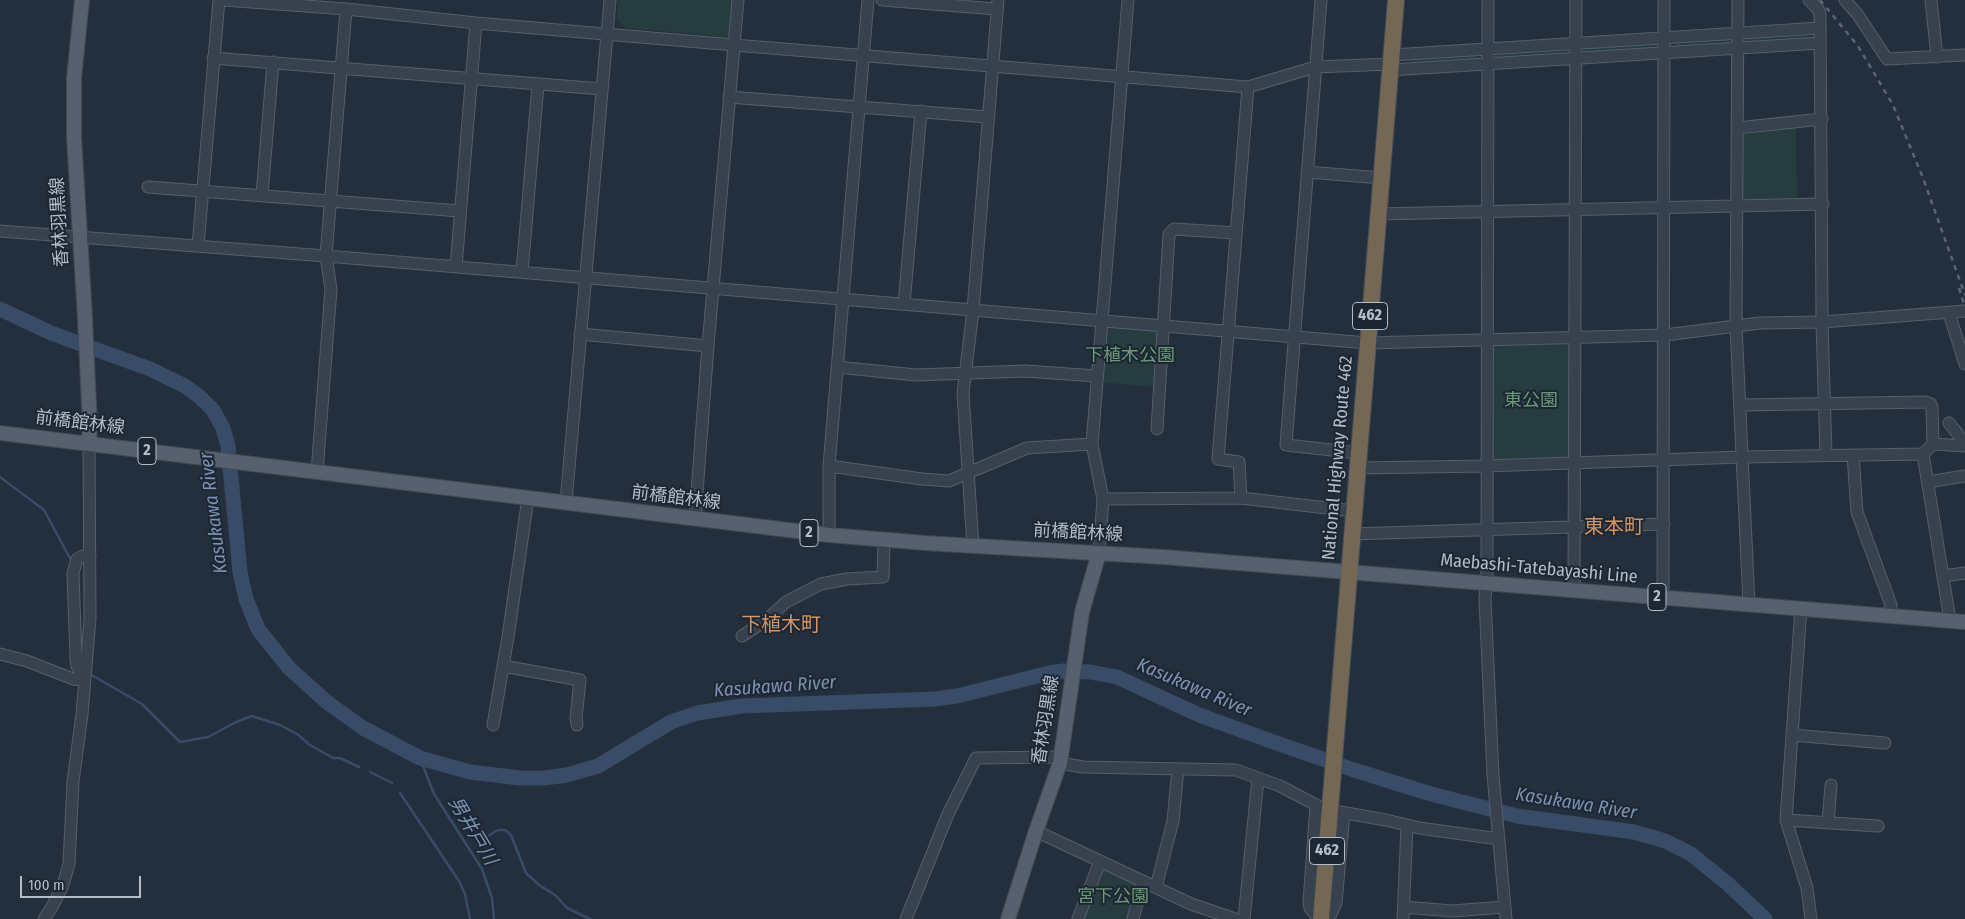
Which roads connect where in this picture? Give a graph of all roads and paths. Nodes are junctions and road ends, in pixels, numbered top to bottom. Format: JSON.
{"nodes":[{"id":1,"x":82,"y":0,"type":"edge"},
{"id":2,"x":219,"y":0,"type":"edge"},
{"id":3,"x":224,"y":0,"type":"edge"},
{"id":4,"x":610,"y":0,"type":"edge"},
{"id":5,"x":738,"y":0,"type":"edge"},
{"id":6,"x":868,"y":0,"type":"edge"},
{"id":7,"x":882,"y":0,"type":"edge"},
{"id":8,"x":1128,"y":0,"type":"edge"},
{"id":9,"x":1321,"y":0,"type":"edge"},
{"id":10,"x":1396,"y":0,"type":"edge"},
{"id":11,"x":1488,"y":0,"type":"edge"},
{"id":12,"x":1576,"y":0,"type":"edge"},
{"id":13,"x":1664,"y":0,"type":"edge"},
{"id":14,"x":1738,"y":0,"type":"edge"},
{"id":15,"x":1809,"y":0,"type":"edge"},
{"id":16,"x":1845,"y":0,"type":"edge"},
{"id":17,"x":1856,"y":0,"type":"edge"},
{"id":18,"x":1931,"y":0,"type":"edge"},
{"id":19,"x":930,"y":2,"type":"edge"},
{"id":20,"x":998,"y":4,"type":"edge"},
{"id":21,"x":346,"y":9,"type":"junction"},
{"id":22,"x":1858,"y":15,"type":"junction"},
{"id":23,"x":476,"y":23,"type":"junction"},
{"id":24,"x":1820,"y":28,"type":"junction"},
{"id":25,"x":1738,"y":32,"type":"junction"},
{"id":26,"x":607,"y":34,"type":"junction"},
{"id":27,"x":1664,"y":37,"type":"junction"},
{"id":28,"x":1576,"y":42,"type":"junction"},
{"id":29,"x":1820,"y":43,"type":"junction"},
{"id":30,"x":734,"y":45,"type":"junction"},
{"id":31,"x":1488,"y":48,"type":"junction"},
{"id":32,"x":1738,"y":49,"type":"junction"},
{"id":33,"x":1665,"y":53,"type":"junction"},
{"id":34,"x":1965,"y":55,"type":"edge"},
{"id":35,"x":862,"y":56,"type":"junction"},
{"id":36,"x":1937,"y":57,"type":"junction"},
{"id":37,"x":213,"y":58,"type":"junction"},
{"id":38,"x":1575,"y":59,"type":"junction"},
{"id":39,"x":273,"y":62,"type":"junction"},
{"id":40,"x":1391,"y":63,"type":"junction"},
{"id":41,"x":1488,"y":63,"type":"junction"},
{"id":42,"x":992,"y":67,"type":"junction"},
{"id":43,"x":1315,"y":67,"type":"junction"},
{"id":44,"x":342,"y":68,"type":"junction"},
{"id":45,"x":1122,"y":77,"type":"junction"},
{"id":46,"x":471,"y":79,"type":"junction"},
{"id":47,"x":538,"y":84,"type":"junction"},
{"id":48,"x":1248,"y":87,"type":"junction"},
{"id":49,"x":602,"y":89,"type":"junction"},
{"id":50,"x":729,"y":96,"type":"junction"},
{"id":51,"x":859,"y":106,"type":"junction"},
{"id":52,"x":920,"y":111,"type":"junction"},
{"id":53,"x":988,"y":117,"type":"junction"},
{"id":54,"x":1822,"y":119,"type":"junction"},
{"id":55,"x":1737,"y":128,"type":"junction"},
{"id":56,"x":1307,"y":172,"type":"junction"},
{"id":57,"x":1382,"y":178,"type":"junction"},
{"id":58,"x":148,"y":187,"type":"dead end"},
{"id":59,"x":202,"y":191,"type":"junction"},
{"id":60,"x":262,"y":196,"type":"junction"},
{"id":61,"x":331,"y":201,"type":"junction"},
{"id":62,"x":1822,"y":204,"type":"junction"},
{"id":63,"x":1738,"y":206,"type":"junction"},
{"id":64,"x":1665,"y":208,"type":"junction"},
{"id":65,"x":1576,"y":210,"type":"junction"},
{"id":66,"x":460,"y":211,"type":"junction"},
{"id":67,"x":1488,"y":211,"type":"junction"},
{"id":68,"x":1379,"y":214,"type":"junction"},
{"id":69,"x":0,"y":231,"type":"edge"},
{"id":70,"x":1236,"y":234,"type":"junction"},
{"id":71,"x":80,"y":237,"type":"junction"},
{"id":72,"x":198,"y":246,"type":"junction"},
{"id":73,"x":326,"y":256,"type":"junction"},
{"id":74,"x":456,"y":267,"type":"junction"},
{"id":75,"x":522,"y":272,"type":"junction"},
{"id":76,"x":585,"y":278,"type":"junction"},
{"id":77,"x":714,"y":288,"type":"junction"},
{"id":78,"x":842,"y":299,"type":"junction"},
{"id":79,"x":904,"y":304,"type":"junction"},
{"id":80,"x":973,"y":310,"type":"junction"},
{"id":81,"x":1965,"y":311,"type":"edge"},
{"id":82,"x":1949,"y":313,"type":"junction"},
{"id":83,"x":1102,"y":320,"type":"junction"},
{"id":84,"x":1822,"y":322,"type":"junction"},
{"id":85,"x":1163,"y":325,"type":"junction"},
{"id":86,"x":1736,"y":326,"type":"junction"},
{"id":87,"x":1228,"y":331,"type":"junction"},
{"id":88,"x":580,"y":334,"type":"junction"},
{"id":89,"x":1665,"y":335,"type":"junction"},
{"id":90,"x":1294,"y":337,"type":"junction"},
{"id":91,"x":1575,"y":338,"type":"junction"},
{"id":92,"x":1486,"y":340,"type":"junction"},
{"id":93,"x":1368,"y":343,"type":"junction"},
{"id":94,"x":708,"y":346,"type":"junction"},
{"id":95,"x":1965,"y":364,"type":"edge"},
{"id":96,"x":837,"y":367,"type":"junction"},
{"id":97,"x":965,"y":372,"type":"junction"},
{"id":98,"x":1097,"y":376,"type":"junction"},
{"id":99,"x":1740,"y":405,"type":"junction"},
{"id":100,"x":1825,"y":405,"type":"junction"},
{"id":101,"x":1949,"y":423,"type":"dead end"},
{"id":102,"x":1157,"y":429,"type":"dead end"},
{"id":103,"x":0,"y":433,"type":"edge"},
{"id":104,"x":89,"y":442,"type":"junction"},
{"id":105,"x":1092,"y":444,"type":"junction"},
{"id":106,"x":1933,"y":444,"type":"junction"},
{"id":107,"x":1965,"y":445,"type":"edge"},
{"id":108,"x":1853,"y":454,"type":"junction"},
{"id":109,"x":1923,"y":454,"type":"junction"},
{"id":110,"x":1826,"y":455,"type":"junction"},
{"id":111,"x":1742,"y":457,"type":"junction"},
{"id":112,"x":1663,"y":459,"type":"junction"},
{"id":113,"x":1358,"y":460,"type":"junction"},
{"id":114,"x":1574,"y":463,"type":"junction"},
{"id":115,"x":829,"y":466,"type":"junction"},
{"id":116,"x":1486,"y":466,"type":"junction"},
{"id":117,"x":318,"y":472,"type":"junction"},
{"id":118,"x":967,"y":474,"type":"junction"},
{"id":119,"x":1965,"y":476,"type":"edge"},
{"id":120,"x":1928,"y":482,"type":"junction"},
{"id":121,"x":528,"y":498,"type":"junction"},
{"id":122,"x":1241,"y":498,"type":"junction"},
{"id":123,"x":1103,"y":499,"type":"junction"},
{"id":124,"x":566,"y":502,"type":"junction"},
{"id":125,"x":1353,"y":510,"type":"junction"},
{"id":126,"x":696,"y":519,"type":"junction"},
{"id":127,"x":1664,"y":524,"type":"junction"},
{"id":128,"x":1575,"y":527,"type":"junction"},
{"id":129,"x":1487,"y":530,"type":"junction"},
{"id":130,"x":1351,"y":534,"type":"junction"},
{"id":131,"x":829,"y":535,"type":"junction"},
{"id":132,"x":884,"y":540,"type":"junction"},
{"id":133,"x":973,"y":546,"type":"junction"},
{"id":134,"x":1099,"y":553,"type":"junction"},
{"id":135,"x":90,"y":556,"type":"junction"},
{"id":136,"x":1349,"y":572,"type":"junction"},
{"id":137,"x":1965,"y":573,"type":"edge"},
{"id":138,"x":1943,"y":576,"type":"junction"},
{"id":139,"x":1486,"y":583,"type":"junction"},
{"id":140,"x":1574,"y":590,"type":"junction"},
{"id":141,"x":1663,"y":598,"type":"junction"},
{"id":142,"x":1749,"y":604,"type":"junction"},
{"id":143,"x":1801,"y":608,"type":"junction"},
{"id":144,"x":1890,"y":616,"type":"junction"},
{"id":145,"x":1950,"y":620,"type":"junction"},
{"id":146,"x":1965,"y":622,"type":"edge"},
{"id":147,"x":742,"y":636,"type":"dead end"},
{"id":148,"x":0,"y":654,"type":"edge"},
{"id":149,"x":503,"y":666,"type":"junction"},
{"id":150,"x":85,"y":680,"type":"junction"},
{"id":151,"x":577,"y":725,"type":"dead end"},
{"id":152,"x":493,"y":726,"type":"dead end"},
{"id":153,"x":1792,"y":735,"type":"junction"},
{"id":154,"x":1885,"y":743,"type":"dead end"},
{"id":155,"x":1060,"y":760,"type":"junction"},
{"id":156,"x":1178,"y":769,"type":"junction"},
{"id":157,"x":1258,"y":778,"type":"junction"},
{"id":158,"x":1831,"y":785,"type":"dead end"},
{"id":159,"x":1786,"y":820,"type":"junction"},
{"id":160,"x":1828,"y":823,"type":"junction"},
{"id":161,"x":1407,"y":826,"type":"junction"},
{"id":162,"x":1878,"y":826,"type":"dead end"},
{"id":163,"x":1036,"y":831,"type":"junction"},
{"id":164,"x":1498,"y":837,"type":"junction"},
{"id":165,"x":1100,"y":861,"type":"junction"},
{"id":166,"x":1143,"y":882,"type":"junction"},
{"id":167,"x":1156,"y":888,"type":"junction"},
{"id":168,"x":1404,"y":907,"type":"junction"},
{"id":169,"x":1504,"y":907,"type":"junction"},
{"id":170,"x":44,"y":919,"type":"edge"},
{"id":171,"x":906,"y":919,"type":"edge"},
{"id":172,"x":1008,"y":919,"type":"edge"},
{"id":173,"x":1078,"y":919,"type":"edge"},
{"id":174,"x":1132,"y":919,"type":"edge"},
{"id":175,"x":1235,"y":919,"type":"edge"},
{"id":176,"x":1244,"y":919,"type":"edge"},
{"id":177,"x":1321,"y":919,"type":"edge"},
{"id":178,"x":1403,"y":919,"type":"edge"},
{"id":179,"x":1506,"y":919,"type":"edge"},
{"id":180,"x":1811,"y":919,"type":"edge"}],
"edges":[{"from":1,"to":71,"type":"main road","name":"香林羽黒線"},
{"from":2,"to":37,"type":"street"},
{"from":3,"to":21,"type":"street"},
{"from":4,"to":26,"type":"street"},
{"from":5,"to":30,"type":"street"},
{"from":6,"to":35,"type":"street"},
{"from":7,"to":19,"type":"street"},
{"from":8,"to":45,"type":"street"},
{"from":9,"to":43,"type":"street"},
{"from":10,"to":40,"type":"highway","name":"National Highway Route 462","number":"462"},
{"from":11,"to":31,"type":"street"},
{"from":12,"to":28,"type":"street"},
{"from":13,"to":27,"type":"street"},
{"from":14,"to":25,"type":"street"},
{"from":15,"to":24,"type":"street"},
{"from":16,"to":22,"type":"street"},
{"from":17,"to":22,"type":"street"},
{"from":18,"to":36,"type":"street"},
{"from":19,"to":20,"type":"street"},
{"from":20,"to":42,"type":"street"},
{"from":21,"to":23,"type":"street"},
{"from":21,"to":44,"type":"street"},
{"from":22,"to":36,"type":"street"},
{"from":23,"to":26,"type":"street"},
{"from":23,"to":46,"type":"street"},
{"from":24,"to":25,"type":"street"},
{"from":24,"to":29,"type":"street"},
{"from":25,"to":27,"type":"street"},
{"from":25,"to":32,"type":"street"},
{"from":26,"to":30,"type":"street"},
{"from":26,"to":49,"type":"street"},
{"from":27,"to":28,"type":"street"},
{"from":27,"to":33,"type":"street"},
{"from":28,"to":31,"type":"street"},
{"from":28,"to":38,"type":"street"},
{"from":29,"to":32,"type":"street"},
{"from":29,"to":54,"type":"street"},
{"from":30,"to":35,"type":"street"},
{"from":30,"to":50,"type":"street"},
{"from":31,"to":40,"type":"street"},
{"from":31,"to":41,"type":"street"},
{"from":32,"to":33,"type":"street"},
{"from":32,"to":55,"type":"street"},
{"from":33,"to":38,"type":"street"},
{"from":33,"to":64,"type":"street"},
{"from":34,"to":36,"type":"street"},
{"from":35,"to":42,"type":"street"},
{"from":35,"to":51,"type":"street"},
{"from":37,"to":39,"type":"street"},
{"from":37,"to":59,"type":"street"},
{"from":38,"to":41,"type":"street"},
{"from":38,"to":65,"type":"street"},
{"from":39,"to":44,"type":"street"},
{"from":39,"to":60,"type":"street"},
{"from":40,"to":41,"type":"street"},
{"from":40,"to":43,"type":"street"},
{"from":40,"to":57,"type":"highway","name":"National Highway Route 462","number":"462"},
{"from":41,"to":67,"type":"street"},
{"from":42,"to":45,"type":"street"},
{"from":42,"to":53,"type":"street"},
{"from":43,"to":48,"type":"street"},
{"from":43,"to":56,"type":"street"},
{"from":44,"to":46,"type":"street"},
{"from":44,"to":61,"type":"street"},
{"from":45,"to":48,"type":"street"},
{"from":45,"to":83,"type":"street"},
{"from":46,"to":47,"type":"street"},
{"from":46,"to":66,"type":"street"},
{"from":47,"to":49,"type":"street"},
{"from":47,"to":75,"type":"street"},
{"from":48,"to":70,"type":"street"},
{"from":49,"to":76,"type":"street"},
{"from":50,"to":51,"type":"street"},
{"from":50,"to":77,"type":"street"},
{"from":51,"to":52,"type":"street"},
{"from":51,"to":78,"type":"street"},
{"from":52,"to":53,"type":"street"},
{"from":52,"to":79,"type":"street"},
{"from":53,"to":80,"type":"street"},
{"from":54,"to":55,"type":"street"},
{"from":54,"to":62,"type":"street"},
{"from":55,"to":63,"type":"street"},
{"from":56,"to":57,"type":"street"},
{"from":56,"to":90,"type":"street"},
{"from":57,"to":68,"type":"highway","name":"National Highway Route 462","number":"462"},
{"from":58,"to":59,"type":"street"},
{"from":59,"to":60,"type":"street"},
{"from":59,"to":72,"type":"street"},
{"from":60,"to":61,"type":"street"},
{"from":61,"to":66,"type":"street"},
{"from":61,"to":73,"type":"street"},
{"from":62,"to":63,"type":"street"},
{"from":62,"to":84,"type":"street"},
{"from":63,"to":64,"type":"street"},
{"from":63,"to":86,"type":"street"},
{"from":64,"to":65,"type":"street"},
{"from":64,"to":89,"type":"street"},
{"from":65,"to":67,"type":"street"},
{"from":65,"to":91,"type":"street"},
{"from":66,"to":74,"type":"street"},
{"from":67,"to":68,"type":"street"},
{"from":67,"to":92,"type":"street"},
{"from":68,"to":93,"type":"highway","name":"National Highway Route 462","number":"462"},
{"from":69,"to":71,"type":"street"},
{"from":70,"to":85,"type":"street"},
{"from":70,"to":87,"type":"street"},
{"from":71,"to":72,"type":"street"},
{"from":71,"to":104,"type":"main road","name":"香林羽黒線"},
{"from":72,"to":73,"type":"street"},
{"from":73,"to":74,"type":"street"},
{"from":73,"to":117,"type":"street"},
{"from":74,"to":75,"type":"street"},
{"from":75,"to":76,"type":"street"},
{"from":76,"to":77,"type":"street"},
{"from":76,"to":88,"type":"street"},
{"from":77,"to":78,"type":"street"},
{"from":77,"to":94,"type":"street"},
{"from":78,"to":79,"type":"street"},
{"from":78,"to":96,"type":"street"},
{"from":79,"to":80,"type":"street"},
{"from":80,"to":83,"type":"street"},
{"from":80,"to":97,"type":"street"},
{"from":81,"to":82,"type":"street"},
{"from":82,"to":84,"type":"street"},
{"from":82,"to":95,"type":"street"},
{"from":83,"to":85,"type":"street"},
{"from":83,"to":98,"type":"street"},
{"from":84,"to":86,"type":"street"},
{"from":84,"to":100,"type":"street"},
{"from":85,"to":87,"type":"street"},
{"from":85,"to":102,"type":"street"},
{"from":86,"to":89,"type":"street"},
{"from":86,"to":99,"type":"street"},
{"from":87,"to":90,"type":"street"},
{"from":87,"to":122,"type":"street"},
{"from":88,"to":94,"type":"street"},
{"from":88,"to":124,"type":"street"},
{"from":89,"to":91,"type":"street"},
{"from":89,"to":112,"type":"street"},
{"from":90,"to":93,"type":"street"},
{"from":90,"to":113,"type":"street"},
{"from":91,"to":92,"type":"street"},
{"from":91,"to":114,"type":"street"},
{"from":92,"to":93,"type":"street"},
{"from":92,"to":116,"type":"street"},
{"from":93,"to":113,"type":"highway","name":"National Highway Route 462","number":"462"},
{"from":94,"to":126,"type":"street"},
{"from":96,"to":97,"type":"street"},
{"from":96,"to":115,"type":"street"},
{"from":97,"to":98,"type":"street"},
{"from":97,"to":118,"type":"street"},
{"from":98,"to":105,"type":"street"},
{"from":99,"to":100,"type":"street"},
{"from":99,"to":111,"type":"street"},
{"from":100,"to":106,"type":"street"},
{"from":100,"to":110,"type":"street"},
{"from":101,"to":107,"type":"street"},
{"from":103,"to":104,"type":"main road","name":"前橋館林線","number":"2"},
{"from":104,"to":117,"type":"main road","name":"前橋館林線","number":"2"},
{"from":104,"to":135,"type":"street"},
{"from":105,"to":118,"type":"street"},
{"from":105,"to":123,"type":"street"},
{"from":106,"to":107,"type":"street"},
{"from":106,"to":109,"type":"street"},
{"from":108,"to":109,"type":"street"},
{"from":108,"to":110,"type":"street"},
{"from":108,"to":144,"type":"street"},
{"from":109,"to":120,"type":"street"},
{"from":110,"to":111,"type":"street"},
{"from":111,"to":112,"type":"street"},
{"from":111,"to":142,"type":"street"},
{"from":112,"to":114,"type":"street"},
{"from":112,"to":127,"type":"street"},
{"from":113,"to":116,"type":"street"},
{"from":113,"to":125,"type":"highway","name":"National Highway Route 462","number":"462"},
{"from":114,"to":116,"type":"street"},
{"from":114,"to":128,"type":"street"},
{"from":115,"to":118,"type":"street"},
{"from":115,"to":131,"type":"street"},
{"from":116,"to":129,"type":"street"},
{"from":117,"to":121,"type":"main road","name":"前橋館林線","number":"2"},
{"from":118,"to":133,"type":"street"},
{"from":119,"to":120,"type":"street"},
{"from":120,"to":138,"type":"street"},
{"from":121,"to":124,"type":"main road","name":"前橋館林線","number":"2"},
{"from":121,"to":149,"type":"street"},
{"from":122,"to":123,"type":"street"},
{"from":122,"to":125,"type":"street"},
{"from":123,"to":134,"type":"street"},
{"from":124,"to":126,"type":"main road","name":"前橋館林線","number":"2"},
{"from":125,"to":130,"type":"highway","name":"National Highway Route 462","number":"462"},
{"from":126,"to":131,"type":"main road","name":"前橋館林線","number":"2"},
{"from":127,"to":128,"type":"street"},
{"from":127,"to":141,"type":"street"},
{"from":128,"to":129,"type":"street"},
{"from":128,"to":140,"type":"street"},
{"from":129,"to":130,"type":"street"},
{"from":129,"to":139,"type":"street"},
{"from":130,"to":136,"type":"highway","name":"National Highway Route 462","number":"462"},
{"from":131,"to":132,"type":"main road","name":"前橋館林線","number":"2"},
{"from":132,"to":133,"type":"main road","name":"前橋館林線","number":"2"},
{"from":132,"to":147,"type":"street"},
{"from":133,"to":134,"type":"main road","name":"前橋館林線","number":"2"},
{"from":134,"to":136,"type":"main road","name":"前橋館林線","number":"2"},
{"from":134,"to":155,"type":"main road","name":"香林羽黒線"},
{"from":135,"to":150,"type":"street"},
{"from":135,"to":150,"type":"street"},
{"from":136,"to":139,"type":"main road","name":"Maebashi-Tatebayashi Line","number":"2"},
{"from":136,"to":177,"type":"highway","name":"National Highway Route 462","number":"462"},
{"from":137,"to":138,"type":"street"},
{"from":138,"to":145,"type":"street"},
{"from":139,"to":140,"type":"main road","name":"Maebashi-Tatebayashi Line","number":"2"},
{"from":139,"to":164,"type":"street"},
{"from":140,"to":141,"type":"main road","name":"Maebashi-Tatebayashi Line","number":"2"},
{"from":141,"to":142,"type":"main road","name":"Maebashi-Tatebayashi Line","number":"2"},
{"from":142,"to":143,"type":"main road","name":"Maebashi-Tatebayashi Line","number":"2"},
{"from":143,"to":144,"type":"main road","name":"Maebashi-Tatebayashi Line","number":"2"},
{"from":143,"to":153,"type":"street"},
{"from":144,"to":145,"type":"main road","name":"Maebashi-Tatebayashi Line","number":"2"},
{"from":145,"to":146,"type":"main road","name":"Maebashi-Tatebayashi Line","number":"2"},
{"from":148,"to":150,"type":"street"},
{"from":149,"to":151,"type":"street"},
{"from":149,"to":152,"type":"street"},
{"from":150,"to":170,"type":"street"},
{"from":153,"to":154,"type":"street"},
{"from":153,"to":159,"type":"street"},
{"from":155,"to":156,"type":"street"},
{"from":155,"to":163,"type":"main road","name":"香林羽黒線"},
{"from":155,"to":171,"type":"street"},
{"from":156,"to":157,"type":"street"},
{"from":156,"to":167,"type":"street"},
{"from":157,"to":176,"type":"street"},
{"from":157,"to":177,"type":"street"},
{"from":158,"to":160,"type":"street"},
{"from":159,"to":160,"type":"street"},
{"from":159,"to":180,"type":"street"},
{"from":160,"to":162,"type":"street"},
{"from":161,"to":164,"type":"street"},
{"from":161,"to":168,"type":"street"},
{"from":161,"to":177,"type":"street"},
{"from":163,"to":165,"type":"street"},
{"from":163,"to":172,"type":"main road","name":"香林羽黒線"},
{"from":164,"to":169,"type":"street"},
{"from":165,"to":166,"type":"street"},
{"from":165,"to":173,"type":"street"},
{"from":166,"to":167,"type":"street"},
{"from":166,"to":174,"type":"street"},
{"from":167,"to":175,"type":"street"},
{"from":168,"to":169,"type":"street"},
{"from":168,"to":178,"type":"street"},
{"from":169,"to":179,"type":"street"}]}
